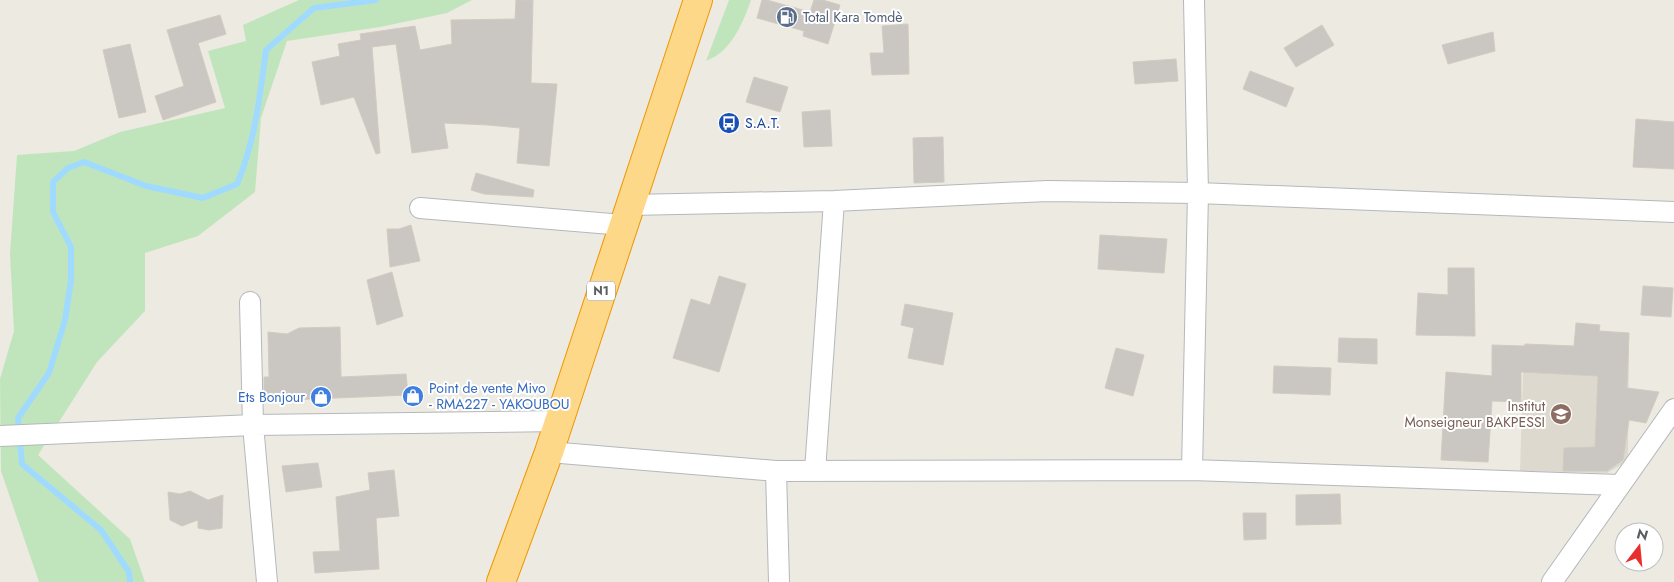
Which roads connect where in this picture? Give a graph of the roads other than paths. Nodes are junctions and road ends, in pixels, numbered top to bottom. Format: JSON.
{"nodes":[{"id":1,"x":698,"y":0,"type":"edge"},
{"id":2,"x":1194,"y":0,"type":"edge"},
{"id":3,"x":1198,"y":192,"type":"junction"},
{"id":4,"x":834,"y":201,"type":"junction"},
{"id":5,"x":420,"y":208,"type":"dead end"},
{"id":6,"x":1674,"y":212,"type":"edge"},
{"id":7,"x":626,"y":215,"type":"junction"},
{"id":8,"x":250,"y":302,"type":"dead end"},
{"id":9,"x":1674,"y":409,"type":"edge"},
{"id":10,"x":559,"y":421,"type":"junction"},
{"id":11,"x":252,"y":425,"type":"junction"},
{"id":12,"x":0,"y":436,"type":"edge"},
{"id":13,"x":549,"y":452,"type":"junction"},
{"id":14,"x":1192,"y":470,"type":"junction"},
{"id":15,"x":776,"y":471,"type":"junction"},
{"id":16,"x":815,"y":471,"type":"junction"},
{"id":17,"x":1619,"y":485,"type":"junction"},
{"id":18,"x":267,"y":582,"type":"edge"},
{"id":19,"x":501,"y":582,"type":"edge"},
{"id":20,"x":778,"y":582,"type":"edge"},
{"id":21,"x":1552,"y":582,"type":"edge"}],
"edges":[{"from":1,"to":7,"type":"highway","number":"N1"},
{"from":2,"to":3,"type":"street"},
{"from":3,"to":4,"type":"street"},
{"from":3,"to":6,"type":"street"},
{"from":3,"to":14,"type":"street"},
{"from":4,"to":7,"type":"street"},
{"from":4,"to":16,"type":"street"},
{"from":5,"to":7,"type":"street"},
{"from":7,"to":10,"type":"highway","number":"N1"},
{"from":8,"to":11,"type":"street"},
{"from":9,"to":17,"type":"street"},
{"from":10,"to":11,"type":"street"},
{"from":10,"to":13,"type":"highway","number":"N1"},
{"from":11,"to":12,"type":"street"},
{"from":11,"to":18,"type":"street"},
{"from":13,"to":15,"type":"street"},
{"from":13,"to":19,"type":"highway","number":"N1"},
{"from":14,"to":16,"type":"street"},
{"from":14,"to":17,"type":"street"},
{"from":15,"to":16,"type":"street"},
{"from":15,"to":20,"type":"street"},
{"from":17,"to":21,"type":"street"}]}
